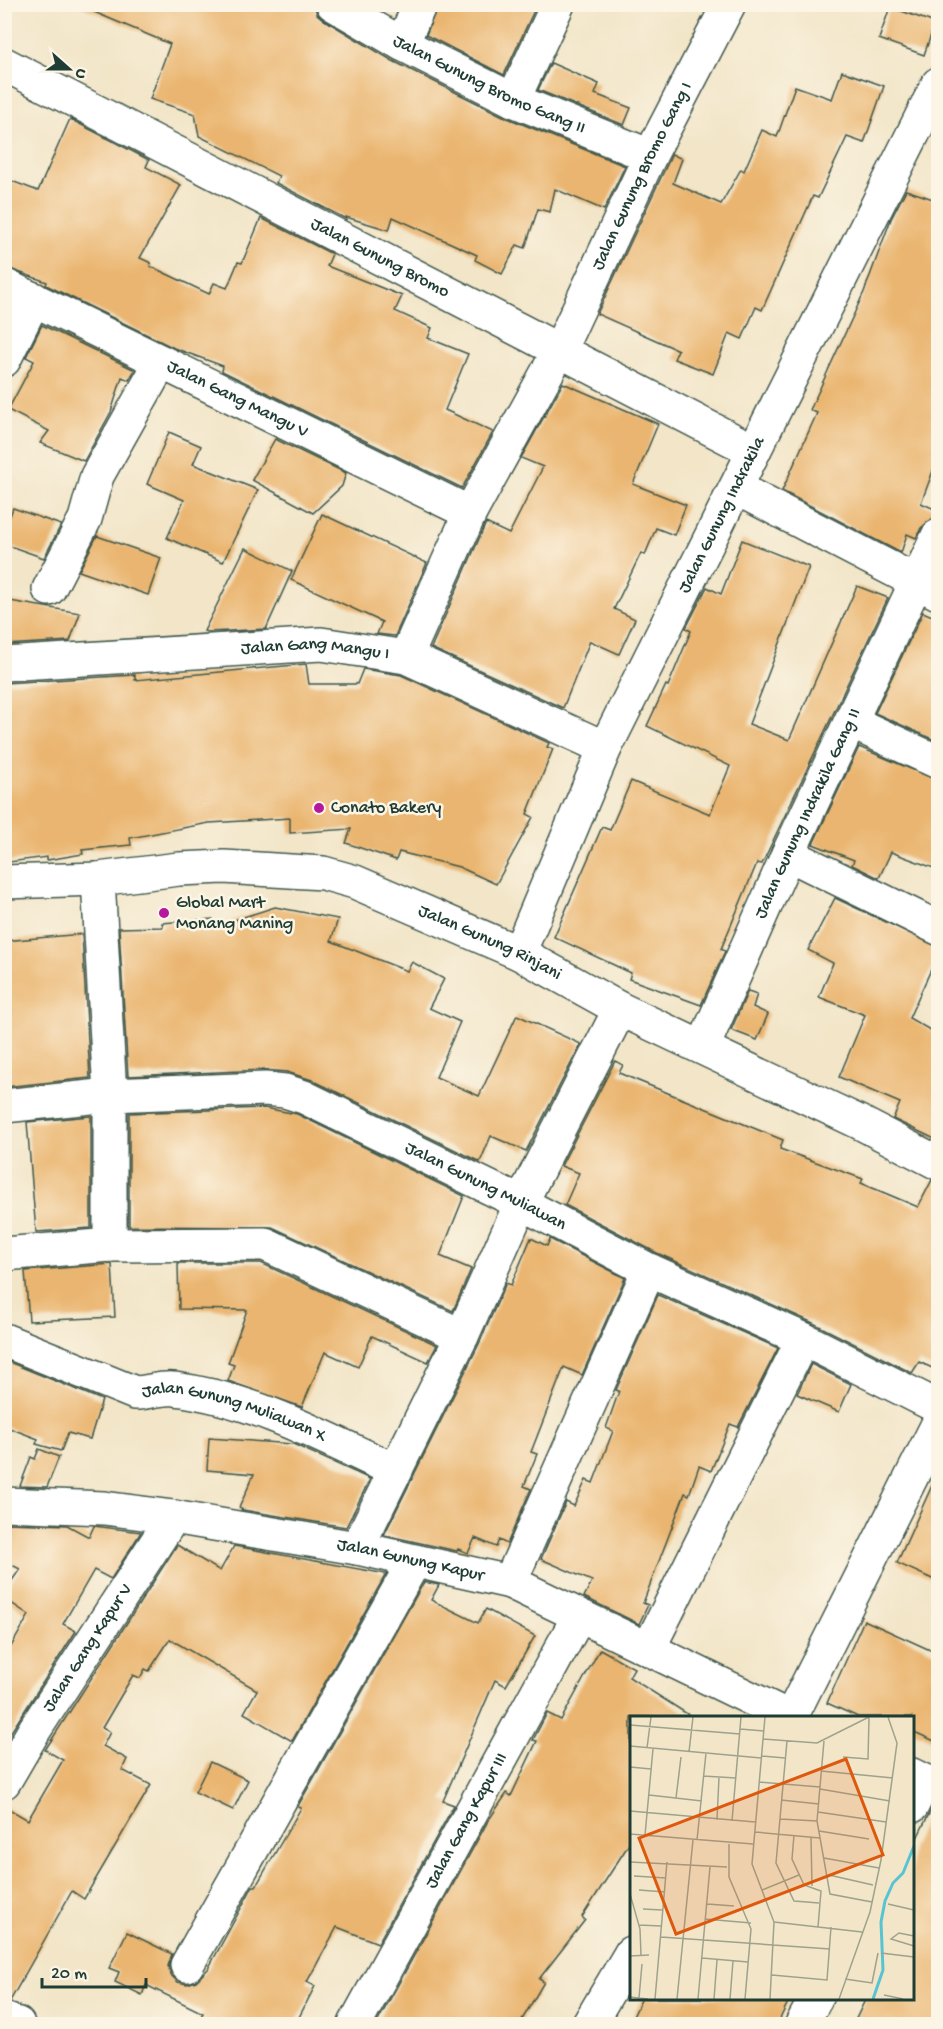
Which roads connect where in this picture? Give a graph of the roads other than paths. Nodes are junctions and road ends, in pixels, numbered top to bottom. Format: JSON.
{"nodes":[{"id":1,"x":333,"y":4,"type":"edge"},
{"id":2,"x":420,"y":4,"type":"edge"},
{"id":3,"x":558,"y":4,"type":"edge"},
{"id":4,"x":729,"y":4,"type":"edge"},
{"id":5,"x":402,"y":44,"type":"junction"},
{"id":6,"x":4,"y":64,"type":"edge"},
{"id":7,"x":939,"y":84,"type":"edge"},
{"id":8,"x":513,"y":100,"type":"junction"},
{"id":9,"x":650,"y":156,"type":"junction"},
{"id":10,"x":4,"y":285,"type":"edge"},
{"id":11,"x":34,"y":300,"type":"junction"},
{"id":12,"x":559,"y":351,"type":"junction"},
{"id":13,"x":4,"y":360,"type":"edge"},
{"id":14,"x":161,"y":362,"type":"junction"},
{"id":15,"x":754,"y":451,"type":"junction"},
{"id":16,"x":736,"y":488,"type":"junction"},
{"id":17,"x":470,"y":513,"type":"junction"},
{"id":18,"x":939,"y":536,"type":"edge"},
{"id":19,"x":927,"y":586,"type":"edge"},
{"id":20,"x":49,"y":589,"type":"dead end"},
{"id":21,"x":406,"y":657,"type":"junction"},
{"id":22,"x":4,"y":664,"type":"edge"},
{"id":23,"x":851,"y":722,"type":"junction"},
{"id":24,"x":605,"y":748,"type":"junction"},
{"id":25,"x":939,"y":762,"type":"edge"},
{"id":26,"x":788,"y":854,"type":"junction"},
{"id":27,"x":98,"y":879,"type":"junction"},
{"id":28,"x":4,"y":882,"type":"edge"},
{"id":29,"x":939,"y":928,"type":"edge"},
{"id":30,"x":519,"y":953,"type":"junction"},
{"id":31,"x":620,"y":1009,"type":"junction"},
{"id":32,"x":703,"y":1047,"type":"junction"},
{"id":33,"x":110,"y":1095,"type":"junction"},
{"id":34,"x":4,"y":1106,"type":"edge"},
{"id":35,"x":939,"y":1163,"type":"edge"},
{"id":36,"x":521,"y":1203,"type":"junction"},
{"id":37,"x":110,"y":1245,"type":"junction"},
{"id":38,"x":4,"y":1254,"type":"edge"},
{"id":39,"x":649,"y":1270,"type":"junction"},
{"id":40,"x":462,"y":1336,"type":"junction"},
{"id":41,"x":803,"y":1339,"type":"junction"},
{"id":42,"x":4,"y":1340,"type":"edge"},
{"id":43,"x":939,"y":1407,"type":"edge"},
{"id":44,"x":939,"y":1424,"type":"edge"},
{"id":45,"x":396,"y":1471,"type":"junction"},
{"id":46,"x":4,"y":1504,"type":"edge"},
{"id":47,"x":173,"y":1517,"type":"junction"},
{"id":48,"x":357,"y":1548,"type":"junction"},
{"id":49,"x":414,"y":1562,"type":"junction"},
{"id":50,"x":510,"y":1582,"type":"junction"},
{"id":51,"x":579,"y":1616,"type":"junction"},
{"id":52,"x":649,"y":1648,"type":"junction"},
{"id":53,"x":782,"y":1716,"type":"edge"},
{"id":54,"x":4,"y":1782,"type":"edge"},
{"id":55,"x":630,"y":1955,"type":"edge"},
{"id":56,"x":187,"y":1965,"type":"dead end"},
{"id":57,"x":815,"y":1999,"type":"edge"},
{"id":58,"x":4,"y":2019,"type":"edge"},
{"id":59,"x":18,"y":2025,"type":"edge"},
{"id":60,"x":355,"y":2025,"type":"edge"},
{"id":61,"x":588,"y":2025,"type":"edge"},
{"id":62,"x":802,"y":2025,"type":"edge"}],
"edges":[{"from":1,"to":5,"type":"street","name":"Jalan Gunung Bromo Gang II"},
{"from":2,"to":5,"type":"street"},
{"from":3,"to":8,"type":"street"},
{"from":4,"to":9,"type":"street","name":"Jalan Gunung Bromo Gang I"},
{"from":5,"to":8,"type":"street","name":"Jalan Gunung Bromo Gang II"},
{"from":6,"to":12,"type":"street","name":"Jalan Gunung Bromo"},
{"from":7,"to":15,"type":"street","name":"Jalan Gunung Indrakila"},
{"from":8,"to":9,"type":"street","name":"Jalan Gunung Bromo Gang II"},
{"from":9,"to":12,"type":"street","name":"Jalan Gunung Bromo Gang I"},
{"from":10,"to":11,"type":"street","name":"Jalan Gang Mangu V"},
{"from":11,"to":13,"type":"street"},
{"from":11,"to":14,"type":"street","name":"Jalan Gang Mangu V"},
{"from":12,"to":15,"type":"street","name":"Jalan Gunung Bromo"},
{"from":12,"to":17,"type":"street","name":"Jalan Gunung Bromo Gang I"},
{"from":14,"to":17,"type":"street","name":"Jalan Gang Mangu V"},
{"from":14,"to":20,"type":"street"},
{"from":15,"to":16,"type":"street","name":"Jalan Gunung Indrakila"},
{"from":16,"to":19,"type":"street"},
{"from":16,"to":24,"type":"street","name":"Jalan Gunung Indrakila"},
{"from":17,"to":21,"type":"street","name":"Jalan Gunung Bromo Gang I"},
{"from":18,"to":19,"type":"street","name":"Jalan Gunung Indrakila Gang II"},
{"from":19,"to":23,"type":"street","name":"Jalan Gunung Indrakila Gang II"},
{"from":21,"to":22,"type":"street","name":"Jalan Gang Mangu I"},
{"from":21,"to":24,"type":"street","name":"Jalan Gang Mangu I"},
{"from":23,"to":25,"type":"street"},
{"from":23,"to":26,"type":"street","name":"Jalan Gunung Indrakila Gang II"},
{"from":24,"to":30,"type":"street","name":"Jalan Gunung Indrakila"},
{"from":26,"to":29,"type":"street"},
{"from":26,"to":32,"type":"street","name":"Jalan Gunung Indrakila Gang II"},
{"from":27,"to":28,"type":"street","name":"Jalan Gunung Rinjani"},
{"from":27,"to":30,"type":"street","name":"Jalan Gunung Rinjani"},
{"from":27,"to":33,"type":"street"},
{"from":30,"to":31,"type":"street","name":"Jalan Gunung Rinjani"},
{"from":31,"to":32,"type":"street","name":"Jalan Gunung Rinjani"},
{"from":31,"to":36,"type":"street"},
{"from":32,"to":35,"type":"street","name":"Jalan Gunung Rinjani"},
{"from":33,"to":34,"type":"street","name":"Jalan Gunung Muliawan"},
{"from":33,"to":36,"type":"street","name":"Jalan Gunung Muliawan"},
{"from":33,"to":37,"type":"street"},
{"from":36,"to":39,"type":"street","name":"Jalan Gunung Muliawan"},
{"from":36,"to":40,"type":"street"},
{"from":37,"to":38,"type":"street"},
{"from":37,"to":40,"type":"street"},
{"from":39,"to":41,"type":"street","name":"Jalan Gunung Muliawan"},
{"from":39,"to":50,"type":"street"},
{"from":40,"to":45,"type":"street"},
{"from":41,"to":43,"type":"street","name":"Jalan Gunung Muliawan"},
{"from":41,"to":52,"type":"street"},
{"from":42,"to":45,"type":"street","name":"Jalan Gunung Muliawan X"},
{"from":44,"to":53,"type":"street"},
{"from":45,"to":48,"type":"street"},
{"from":46,"to":47,"type":"street","name":"Jalan Gunung Kapur"},
{"from":47,"to":48,"type":"street","name":"Jalan Gunung Kapur"},
{"from":47,"to":54,"type":"street","name":"Jalan Gang Kapur V"},
{"from":48,"to":49,"type":"street","name":"Jalan Gunung Kapur"},
{"from":49,"to":50,"type":"street","name":"Jalan Gunung Kapur"},
{"from":49,"to":56,"type":"street"},
{"from":50,"to":51,"type":"street","name":"Jalan Gunung Kapur"},
{"from":51,"to":52,"type":"street","name":"Jalan Gunung Kapur"},
{"from":51,"to":60,"type":"street","name":"Jalan Gang Kapur III"},
{"from":52,"to":53,"type":"street","name":"Jalan Gunung Kapur"},
{"from":55,"to":61,"type":"street"},
{"from":57,"to":62,"type":"street"},
{"from":58,"to":59,"type":"street"}]}
